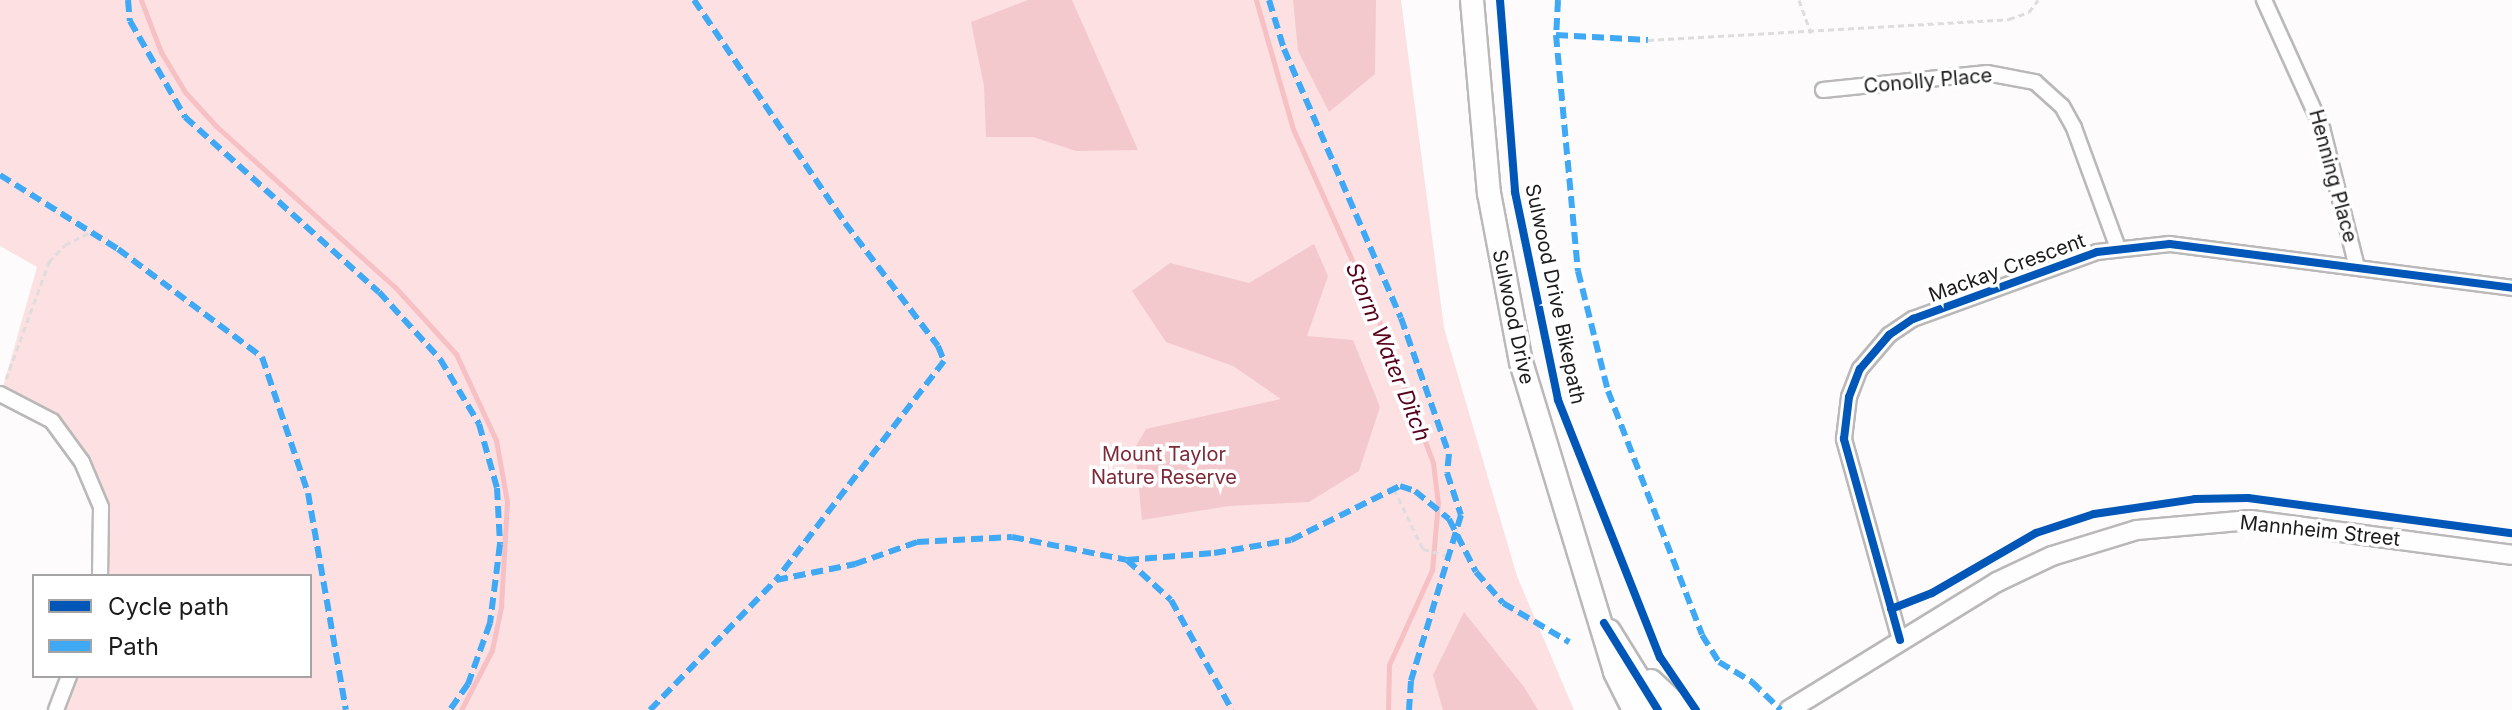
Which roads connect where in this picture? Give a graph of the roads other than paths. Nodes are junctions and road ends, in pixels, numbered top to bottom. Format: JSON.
{"nodes":[{"id":1,"x":1472,"y":0,"type":"edge"},
{"id":2,"x":2264,"y":0,"type":"edge"},
{"id":3,"x":1823,"y":90,"type":"dead end"},
{"id":4,"x":2118,"y":248,"type":"junction"},
{"id":5,"x":2357,"y":267,"type":"junction"},
{"id":6,"x":2512,"y":288,"type":"edge"},
{"id":7,"x":0,"y":394,"type":"edge"},
{"id":8,"x":2512,"y":555,"type":"edge"},
{"id":9,"x":100,"y":574,"type":"edge"},
{"id":10,"x":1604,"y":623,"type":"junction"},
{"id":11,"x":1900,"y":640,"type":"junction"},
{"id":12,"x":1631,"y":660,"type":"junction"},
{"id":13,"x":68,"y":678,"type":"edge"},
{"id":14,"x":56,"y":710,"type":"edge"},
{"id":15,"x":1634,"y":710,"type":"edge"},
{"id":16,"x":1658,"y":710,"type":"edge"},
{"id":17,"x":1682,"y":710,"type":"edge"},
{"id":18,"x":1789,"y":710,"type":"edge"}],
"edges":[{"from":1,"to":10,"type":"main road","name":"Sulwood Drive"},
{"from":2,"to":5,"type":"street","name":"Henning Place"},
{"from":3,"to":4,"type":"street","name":"Conolly Place"},
{"from":4,"to":5,"type":"street","name":"Mackay Crescent"},
{"from":4,"to":11,"type":"street","name":"Mackay Crescent"},
{"from":5,"to":6,"type":"street","name":"Mackay Crescent"},
{"from":7,"to":9,"type":"street"},
{"from":8,"to":11,"type":"street","name":"Mannheim Street"},
{"from":10,"to":12,"type":"main road","name":"Sulwood Drive"},
{"from":10,"to":15,"type":"main road","name":"Sulwood Drive"},
{"from":11,"to":18,"type":"street","name":"Mannheim Street"},
{"from":12,"to":16,"type":"main road","name":"Sulwood Drive"},
{"from":12,"to":17,"type":"main road"},
{"from":13,"to":14,"type":"street"}]}
